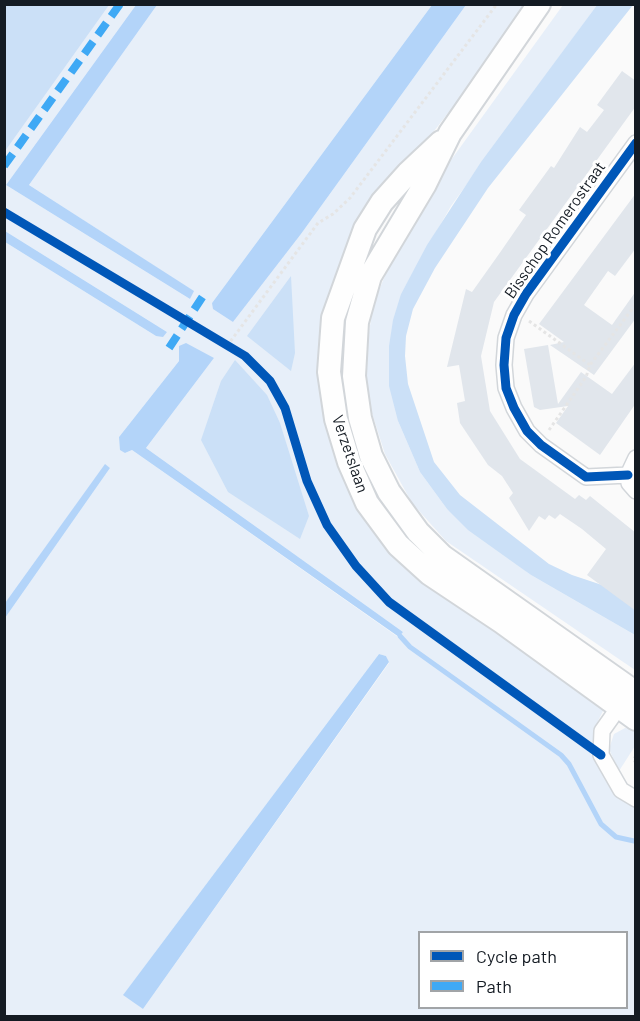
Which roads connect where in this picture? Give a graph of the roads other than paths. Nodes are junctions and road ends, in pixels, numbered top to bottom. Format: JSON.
{"nodes":[{"id":1,"x":539,"y":4,"type":"edge"},
{"id":2,"x":636,"y":143,"type":"edge"},
{"id":3,"x":636,"y":458,"type":"edge"},
{"id":4,"x":628,"y":475,"type":"junction"},
{"id":5,"x":636,"y":491,"type":"edge"},
{"id":6,"x":630,"y":706,"type":"edge"},
{"id":7,"x":636,"y":799,"type":"edge"}],
"edges":[{"from":1,"to":6,"type":"main road","name":"Verzetslaan"},
{"from":2,"to":4,"type":"street","name":"Bisschop Romerostraat"},
{"from":3,"to":4,"type":"street"},
{"from":4,"to":5,"type":"street"},
{"from":6,"to":7,"type":"street"}]}
